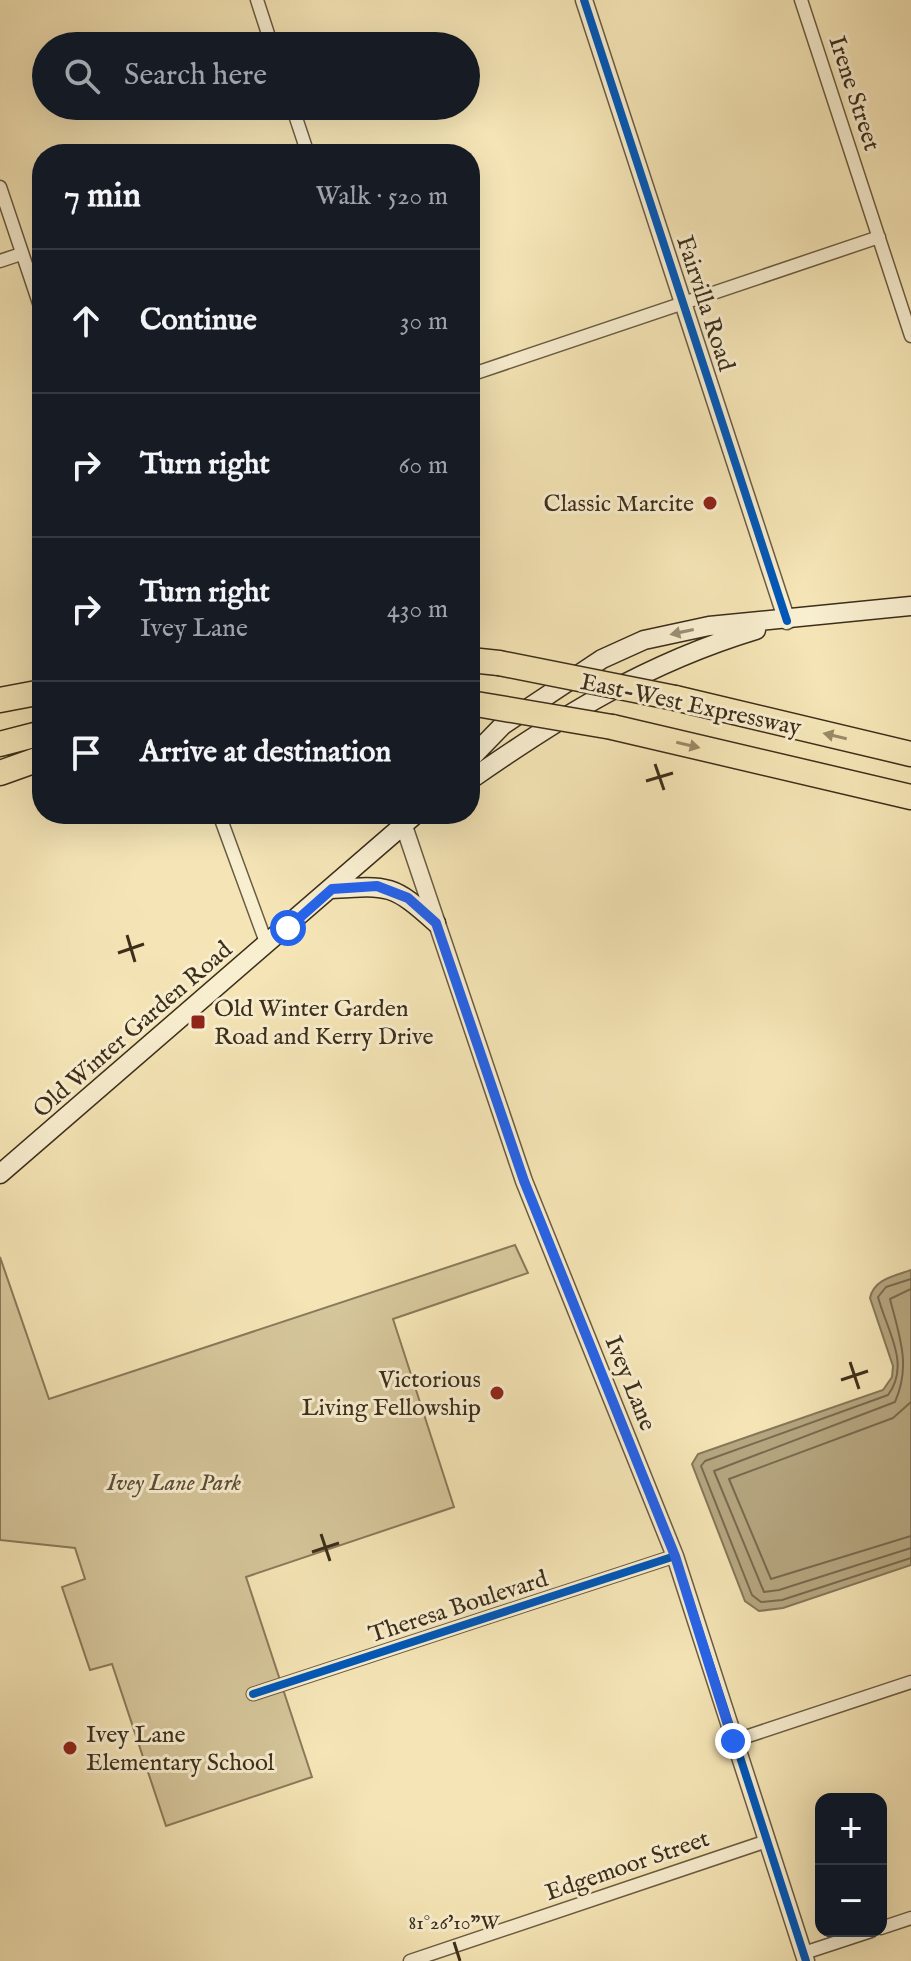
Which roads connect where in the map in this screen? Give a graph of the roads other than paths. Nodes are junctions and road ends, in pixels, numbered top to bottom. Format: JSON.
{"nodes":[{"id":1,"x":257,"y":0,"type":"edge"},
{"id":2,"x":584,"y":0,"type":"edge"},
{"id":3,"x":801,"y":0,"type":"edge"},
{"id":4,"x":267,"y":32,"type":"edge"},
{"id":5,"x":297,"y":120,"type":"edge"},
{"id":6,"x":305,"y":144,"type":"edge"},
{"id":7,"x":0,"y":187,"type":"edge"},
{"id":8,"x":879,"y":237,"type":"junction"},
{"id":9,"x":21,"y":254,"type":"junction"},
{"id":10,"x":0,"y":261,"type":"edge"},
{"id":11,"x":32,"y":284,"type":"edge"},
{"id":12,"x":686,"y":303,"type":"junction"},
{"id":13,"x":911,"y":336,"type":"edge"},
{"id":14,"x":480,"y":372,"type":"edge"},
{"id":15,"x":911,"y":606,"type":"edge"},
{"id":16,"x":787,"y":621,"type":"junction"},
{"id":17,"x":480,"y":661,"type":"edge"},
{"id":18,"x":32,"y":694,"type":"edge"},
{"id":19,"x":0,"y":700,"type":"edge"},
{"id":20,"x":480,"y":705,"type":"edge"},
{"id":21,"x":32,"y":736,"type":"edge"},
{"id":22,"x":0,"y":744,"type":"edge"},
{"id":23,"x":480,"y":749,"type":"edge"},
{"id":24,"x":911,"y":754,"type":"edge"},
{"id":25,"x":32,"y":762,"type":"edge"},
{"id":26,"x":0,"y":773,"type":"edge"},
{"id":27,"x":480,"y":773,"type":"edge"},
{"id":28,"x":911,"y":797,"type":"edge"},
{"id":29,"x":223,"y":824,"type":"edge"},
{"id":30,"x":407,"y":824,"type":"edge"},
{"id":31,"x":415,"y":824,"type":"edge"},
{"id":32,"x":332,"y":889,"type":"junction"},
{"id":33,"x":436,"y":923,"type":"junction"},
{"id":34,"x":267,"y":945,"type":"junction"},
{"id":35,"x":0,"y":1174,"type":"edge"},
{"id":36,"x":675,"y":1556,"type":"junction"},
{"id":37,"x":911,"y":1682,"type":"edge"},
{"id":38,"x":253,"y":1694,"type":"dead end"},
{"id":39,"x":733,"y":1741,"type":"junction"},
{"id":40,"x":767,"y":1841,"type":"junction"},
{"id":41,"x":911,"y":1918,"type":"edge"},
{"id":42,"x":887,"y":1926,"type":"edge"},
{"id":43,"x":856,"y":1937,"type":"edge"},
{"id":44,"x":805,"y":1957,"type":"edge"},
{"id":45,"x":410,"y":1961,"type":"edge"}],
"edges":[{"from":1,"to":4,"type":"street"},
{"from":2,"to":12,"type":"street","name":"Fairvilla Road"},
{"from":3,"to":8,"type":"street","name":"Irene Street"},
{"from":5,"to":6,"type":"street"},
{"from":7,"to":9,"type":"street"},
{"from":8,"to":12,"type":"street"},
{"from":8,"to":13,"type":"street","name":"Irene Street"},
{"from":9,"to":10,"type":"street"},
{"from":9,"to":11,"type":"street"},
{"from":12,"to":14,"type":"street"},
{"from":12,"to":16,"type":"street","name":"Fairvilla Road"},
{"from":15,"to":16,"type":"main road"},
{"from":16,"to":23,"type":"main road","one_way":true},
{"from":16,"to":27,"type":"main road"},
{"from":24,"to":17,"type":"highway","name":"East-West Expressway","one_way":true,"bridge":true},
{"from":18,"to":19,"type":"highway"},
{"from":20,"to":28,"type":"highway","name":"East-West Expressway","one_way":true,"bridge":true},
{"from":21,"to":22,"type":"highway"},
{"from":25,"to":26,"type":"highway"},
{"from":29,"to":34,"type":"street"},
{"from":30,"to":32,"type":"main road","name":"Old Winter Garden Road"},
{"from":31,"to":33,"type":"street","name":"Ivey Lane"},
{"from":32,"to":33,"type":"main road"},
{"from":32,"to":34,"type":"main road","name":"Old Winter Garden Road"},
{"from":33,"to":36,"type":"street","name":"Ivey Lane"},
{"from":34,"to":35,"type":"main road","name":"Old Winter Garden Road"},
{"from":36,"to":38,"type":"street","name":"Theresa Boulevard"},
{"from":36,"to":39,"type":"street","name":"Ivey Lane"},
{"from":37,"to":39,"type":"street"},
{"from":39,"to":40,"type":"street","name":"Ivey Lane"},
{"from":40,"to":44,"type":"street","name":"Ivey Lane"},
{"from":40,"to":45,"type":"street","name":"Edgemoor Street"},
{"from":41,"to":42,"type":"street"},
{"from":43,"to":44,"type":"street"}]}
